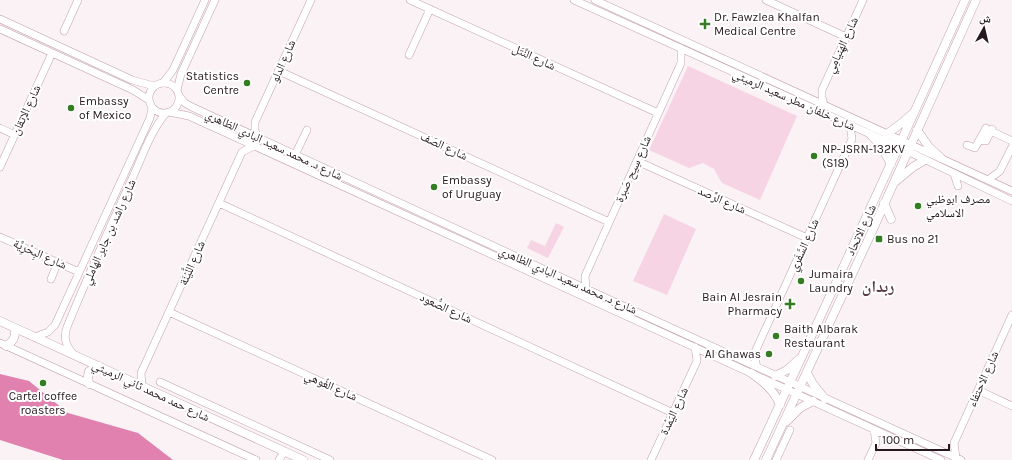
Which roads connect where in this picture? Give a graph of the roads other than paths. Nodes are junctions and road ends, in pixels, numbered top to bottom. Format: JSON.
{"nodes":[{"id":1,"x":78,"y":0,"type":"edge"},
{"id":2,"x":205,"y":0,"type":"edge"},
{"id":3,"x":215,"y":0,"type":"edge"},
{"id":4,"x":311,"y":0,"type":"edge"},
{"id":5,"x":410,"y":0,"type":"edge"},
{"id":6,"x":574,"y":0,"type":"edge"},
{"id":7,"x":595,"y":0,"type":"edge"},
{"id":8,"x":766,"y":0,"type":"edge"},
{"id":9,"x":863,"y":0,"type":"edge"},
{"id":10,"x":965,"y":0,"type":"edge"},
{"id":11,"x":976,"y":0,"type":"edge"},
{"id":12,"x":430,"y":9,"type":"junction"},
{"id":13,"x":0,"y":19,"type":"edge"},
{"id":14,"x":0,"y":29,"type":"edge"},
{"id":15,"x":64,"y":30,"type":"dead end"},
{"id":16,"x":846,"y":37,"type":"junction"},
{"id":17,"x":681,"y":48,"type":"junction"},
{"id":18,"x":52,"y":53,"type":"junction"},
{"id":19,"x":694,"y":54,"type":"junction"},
{"id":20,"x":409,"y":55,"type":"dead end"},
{"id":21,"x":681,"y":62,"type":"junction"},
{"id":22,"x":279,"y":71,"type":"junction"},
{"id":23,"x":163,"y":82,"type":"junction"},
{"id":24,"x":154,"y":86,"type":"junction"},
{"id":25,"x":788,"y":88,"type":"junction"},
{"id":26,"x":822,"y":90,"type":"junction"},
{"id":27,"x":178,"y":93,"type":"junction"},
{"id":28,"x":784,"y":96,"type":"junction"},
{"id":29,"x":808,"y":98,"type":"junction"},
{"id":30,"x":149,"y":100,"type":"junction"},
{"id":31,"x":824,"y":105,"type":"junction"},
{"id":32,"x":152,"y":108,"type":"junction"},
{"id":33,"x":916,"y":108,"type":"junction"},
{"id":34,"x":168,"y":112,"type":"junction"},
{"id":35,"x":658,"y":113,"type":"junction"},
{"id":36,"x":255,"y":122,"type":"junction"},
{"id":37,"x":850,"y":125,"type":"junction"},
{"id":38,"x":0,"y":128,"type":"edge"},
{"id":39,"x":307,"y":130,"type":"dead end"},
{"id":40,"x":917,"y":130,"type":"junction"},
{"id":41,"x":243,"y":131,"type":"junction"},
{"id":42,"x":868,"y":133,"type":"junction"},
{"id":43,"x":887,"y":134,"type":"junction"},
{"id":44,"x":15,"y":135,"type":"junction"},
{"id":45,"x":257,"y":137,"type":"junction"},
{"id":46,"x":239,"y":139,"type":"junction"},
{"id":47,"x":852,"y":139,"type":"junction"},
{"id":48,"x":1012,"y":141,"type":"edge"},
{"id":49,"x":900,"y":144,"type":"junction"},
{"id":50,"x":967,"y":145,"type":"dead end"},
{"id":51,"x":254,"y":146,"type":"junction"},
{"id":52,"x":1012,"y":147,"type":"edge"},
{"id":53,"x":909,"y":148,"type":"junction"},
{"id":54,"x":242,"y":152,"type":"junction"},
{"id":55,"x":295,"y":155,"type":"junction"},
{"id":56,"x":941,"y":158,"type":"junction"},
{"id":57,"x":925,"y":160,"type":"junction"},
{"id":58,"x":308,"y":161,"type":"junction"},
{"id":59,"x":637,"y":162,"type":"junction"},
{"id":60,"x":891,"y":164,"type":"junction"},
{"id":61,"x":0,"y":167,"type":"edge"},
{"id":62,"x":304,"y":169,"type":"junction"},
{"id":63,"x":1000,"y":171,"type":"junction"},
{"id":64,"x":954,"y":174,"type":"junction"},
{"id":65,"x":988,"y":180,"type":"junction"},
{"id":66,"x":893,"y":184,"type":"junction"},
{"id":67,"x":958,"y":186,"type":"dead end"},
{"id":68,"x":1002,"y":186,"type":"junction"},
{"id":69,"x":1012,"y":191,"type":"edge"},
{"id":70,"x":1012,"y":201,"type":"edge"},
{"id":71,"x":219,"y":203,"type":"junction"},
{"id":72,"x":884,"y":203,"type":"junction"},
{"id":73,"x":891,"y":219,"type":"dead end"},
{"id":74,"x":609,"y":222,"type":"junction"},
{"id":75,"x":0,"y":237,"type":"edge"},
{"id":76,"x":807,"y":238,"type":"junction"},
{"id":77,"x":58,"y":262,"type":"junction"},
{"id":78,"x":79,"y":272,"type":"junction"},
{"id":79,"x":585,"y":276,"type":"junction"},
{"id":80,"x":51,"y":279,"type":"dead end"},
{"id":81,"x":573,"y":283,"type":"junction"},
{"id":82,"x":586,"y":289,"type":"junction"},
{"id":83,"x":169,"y":312,"type":"junction"},
{"id":84,"x":1012,"y":315,"type":"edge"},
{"id":85,"x":0,"y":321,"type":"edge"},
{"id":86,"x":15,"y":328,"type":"junction"},
{"id":87,"x":679,"y":335,"type":"junction"},
{"id":88,"x":34,"y":337,"type":"junction"},
{"id":89,"x":3,"y":344,"type":"edge"},
{"id":90,"x":695,"y":347,"type":"junction"},
{"id":91,"x":755,"y":352,"type":"junction"},
{"id":92,"x":708,"y":353,"type":"junction"},
{"id":93,"x":73,"y":354,"type":"junction"},
{"id":94,"x":801,"y":357,"type":"junction"},
{"id":95,"x":742,"y":360,"type":"junction"},
{"id":96,"x":697,"y":362,"type":"junction"},
{"id":97,"x":99,"y":366,"type":"junction"},
{"id":98,"x":754,"y":370,"type":"junction"},
{"id":99,"x":141,"y":373,"type":"junction"},
{"id":100,"x":807,"y":373,"type":"junction"},
{"id":101,"x":776,"y":376,"type":"junction"},
{"id":102,"x":130,"y":381,"type":"junction"},
{"id":103,"x":160,"y":382,"type":"dead end"},
{"id":104,"x":90,"y":384,"type":"junction"},
{"id":105,"x":142,"y":386,"type":"junction"},
{"id":106,"x":788,"y":386,"type":"junction"},
{"id":107,"x":978,"y":390,"type":"junction"},
{"id":108,"x":798,"y":391,"type":"junction"},
{"id":109,"x":186,"y":394,"type":"junction"},
{"id":110,"x":825,"y":399,"type":"junction"},
{"id":111,"x":813,"y":401,"type":"junction"},
{"id":112,"x":181,"y":404,"type":"junction"},
{"id":113,"x":780,"y":406,"type":"junction"},
{"id":114,"x":1012,"y":406,"type":"edge"},
{"id":115,"x":673,"y":413,"type":"junction"},
{"id":116,"x":780,"y":429,"type":"junction"},
{"id":117,"x":790,"y":430,"type":"dead end"},
{"id":118,"x":874,"y":430,"type":"junction"},
{"id":119,"x":887,"y":435,"type":"junction"},
{"id":120,"x":876,"y":443,"type":"junction"},
{"id":121,"x":954,"y":443,"type":"junction"},
{"id":122,"x":282,"y":450,"type":"junction"},
{"id":123,"x":940,"y":451,"type":"junction"},
{"id":124,"x":767,"y":457,"type":"edge"},
{"id":125,"x":958,"y":459,"type":"edge"},
{"id":126,"x":256,"y":460,"type":"edge"},
{"id":127,"x":279,"y":460,"type":"edge"},
{"id":128,"x":303,"y":460,"type":"edge"},
{"id":129,"x":330,"y":460,"type":"edge"},
{"id":130,"x":492,"y":460,"type":"edge"},
{"id":131,"x":652,"y":460,"type":"edge"},
{"id":132,"x":754,"y":460,"type":"edge"},
{"id":133,"x":775,"y":460,"type":"edge"},
{"id":134,"x":868,"y":460,"type":"edge"},
{"id":135,"x":941,"y":460,"type":"edge"}],
"edges":[{"from":1,"to":15,"type":"street"},
{"from":2,"to":23,"type":"street"},
{"from":3,"to":27,"type":"street"},
{"from":4,"to":22,"type":"street","name":"شارع الدلو"},
{"from":5,"to":12,"type":"street","name":"شارع النَّتَل"},
{"from":6,"to":17,"type":"street","name":"شارع خلفان مطر سعيد الرميثي"},
{"from":7,"to":25,"type":"street","name":"شارع خلفان مطر سعيد الرميثي"},
{"from":8,"to":16,"type":"street"},
{"from":9,"to":16,"type":"street","name":"شارع الهِنيامِي"},
{"from":10,"to":33,"type":"main road","name":"شارع الاتحاد"},
{"from":11,"to":40,"type":"main road","name":"شارع الاتحاد"},
{"from":12,"to":20,"type":"street"},
{"from":12,"to":35,"type":"street","name":"شارع النَّتَل"},
{"from":13,"to":24,"type":"street"},
{"from":14,"to":18,"type":"street"},
{"from":16,"to":26,"type":"street","name":"شارع الهِنيامِي"},
{"from":17,"to":19,"type":"street","name":"شارع خلفان مطر سعيد الرميثي"},
{"from":17,"to":21,"type":"street","name":"شارع سِيح صَبرة"},
{"from":18,"to":30,"type":"street"},
{"from":18,"to":44,"type":"street","name":"شارع الإتقان"},
{"from":19,"to":21,"type":"street"},
{"from":19,"to":28,"type":"street","name":"شارع خلفان مطر سعيد الرميثي"},
{"from":21,"to":35,"type":"street","name":"شارع سِيح صَبرة"},
{"from":22,"to":36,"type":"street","name":"شارع الدلو"},
{"from":22,"to":74,"type":"street","name":"شارع الصَف"},
{"from":23,"to":24,"type":"street"},
{"from":23,"to":27,"type":"street"},
{"from":24,"to":30,"type":"street"},
{"from":25,"to":28,"type":"street"},
{"from":25,"to":29,"type":"street","name":"شارع خلفان مطر سعيد الرميثي"},
{"from":26,"to":29,"type":"street"},
{"from":26,"to":31,"type":"street"},
{"from":27,"to":34,"type":"street"},
{"from":27,"to":41,"type":"street","name":"شارع د. محمد سعيد البادي الظاهري"},
{"from":28,"to":37,"type":"street","name":"شارع خلفان مطر سعيد الرميثي"},
{"from":29,"to":31,"type":"street","name":"شارع خلفان مطر سعيد الرميثي"},
{"from":30,"to":32,"type":"street"},
{"from":31,"to":43,"type":"street","name":"شارع خلفان مطر سعيد الرميثي"},
{"from":32,"to":34,"type":"street"},
{"from":32,"to":78,"type":"street","name":"شارع راشد بن جابر الهاملي"},
{"from":33,"to":43,"type":"main road"},
{"from":33,"to":49,"type":"main road","name":"شارع الاتحاد"},
{"from":34,"to":46,"type":"street","name":"شارع د. محمد سعيد البادي الظاهري"},
{"from":34,"to":93,"type":"street","name":"شارع راشد بن جابر الهاملي"},
{"from":35,"to":59,"type":"street","name":"شارع سِيح صَبرة"},
{"from":36,"to":41,"type":"street","name":"شارع الدلو"},
{"from":36,"to":45,"type":"street"},
{"from":37,"to":42,"type":"street","name":"شارع خلفان مطر سعيد الرميثي"},
{"from":37,"to":47,"type":"street"},
{"from":38,"to":44,"type":"street"},
{"from":39,"to":55,"type":"street"},
{"from":40,"to":53,"type":"main road","name":"شارع الاتحاد"},
{"from":40,"to":56,"type":"main road"},
{"from":41,"to":45,"type":"street","name":"شارع د. محمد سعيد البادي الظاهري"},
{"from":42,"to":47,"type":"street"},
{"from":42,"to":49,"type":"street","name":"شارع خلفان مطر سعيد الرميثي"},
{"from":42,"to":60,"type":"main road"},
{"from":43,"to":49,"type":"street","name":"شارع خلفان مطر سعيد الرميثي"},
{"from":44,"to":61,"type":"street","name":"شارع الإتقان"},
{"from":45,"to":55,"type":"street","name":"شارع د. محمد سعيد البادي الظاهري"},
{"from":46,"to":51,"type":"street","name":"شارع د. محمد سعيد البادي الظاهري"},
{"from":46,"to":54,"type":"street"},
{"from":47,"to":76,"type":"street","name":"شارع السَّفَري"},
{"from":48,"to":50,"type":"street"},
{"from":49,"to":53,"type":"street","name":"شارع خلفان مطر سعيد الرميثي"},
{"from":49,"to":60,"type":"main road","name":"شارع الاتحاد"},
{"from":51,"to":54,"type":"street"},
{"from":51,"to":62,"type":"street","name":"شارع د. محمد سعيد البادي الظاهري"},
{"from":52,"to":63,"type":"street"},
{"from":53,"to":56,"type":"street","name":"شارع خلفان مطر سعيد الرميثي"},
{"from":53,"to":57,"type":"street","name":"شارع خلفان مطر سعيد الرميثي"},
{"from":53,"to":66,"type":"main road","name":"شارع الاتحاد"},
{"from":54,"to":71,"type":"street","name":"شارع اللَّيْنَة"},
{"from":55,"to":58,"type":"street","name":"شارع د. محمد سعيد البادي الظاهري"},
{"from":56,"to":65,"type":"street","name":"شارع خلفان مطر سعيد الرميثي"},
{"from":57,"to":64,"type":"street","name":"شارع خلفان مطر سعيد الرميثي"},
{"from":57,"to":66,"type":"main road"},
{"from":58,"to":62,"type":"street"},
{"from":58,"to":81,"type":"street","name":"شارع د. محمد سعيد البادي الظاهري"},
{"from":59,"to":74,"type":"street","name":"شارع سِيح صَبرة"},
{"from":59,"to":76,"type":"street","name":"شارع الرَّصد"},
{"from":60,"to":94,"type":"main road","name":"شارع الاتحاد"},
{"from":62,"to":87,"type":"street","name":"شارع د. محمد سعيد البادي الظاهري"},
{"from":63,"to":65,"type":"street"},
{"from":63,"to":68,"type":"street"},
{"from":64,"to":67,"type":"street"},
{"from":64,"to":70,"type":"street","name":"شارع خلفان مطر سعيد الرميثي"},
{"from":65,"to":68,"type":"street","name":"شارع خلفان مطر سعيد الرميثي"},
{"from":66,"to":72,"type":"main road","name":"شارع الاتحاد"},
{"from":68,"to":69,"type":"street","name":"شارع خلفان مطر سعيد الرميثي"},
{"from":71,"to":83,"type":"street","name":"شارع اللَّيْنَة"},
{"from":71,"to":115,"type":"street","name":"شارع الصُّعود"},
{"from":72,"to":73,"type":"main road"},
{"from":72,"to":100,"type":"main road","name":"شارع الاتحاد"},
{"from":74,"to":79,"type":"street","name":"شارع سِيح صَبرة"},
{"from":75,"to":77,"type":"street","name":"شارع البِحْرِيَّة"},
{"from":76,"to":91,"type":"street","name":"شارع السَّفَري"},
{"from":77,"to":78,"type":"street","name":"شارع البِحْرِيَّة"},
{"from":77,"to":80,"type":"street"},
{"from":78,"to":88,"type":"street","name":"شارع راشد بن جابر الهاملي"},
{"from":79,"to":81,"type":"street"},
{"from":79,"to":82,"type":"street","name":"شارع سِيح صَبرة"},
{"from":81,"to":82,"type":"street","name":"شارع د. محمد سعيد البادي الظاهري"},
{"from":82,"to":87,"type":"street","name":"شارع د. محمد سعيد البادي الظاهري"},
{"from":83,"to":99,"type":"street","name":"شارع اللَّيْنَة"},
{"from":83,"to":130,"type":"street","name":"شارع الغُوهي"},
{"from":84,"to":107,"type":"street","name":"شارع الاحتفاء"},
{"from":85,"to":86,"type":"main road","name":"شارع حمد محمد ثاني الرميثي"},
{"from":86,"to":88,"type":"main road","name":"شارع حمد محمد ثاني الرميثي"},
{"from":86,"to":89,"type":"main road"},
{"from":87,"to":90,"type":"street","name":"شارع د. محمد سعيد البادي الظاهري"},
{"from":87,"to":95,"type":"street","name":"شارع د. محمد سعيد البادي الظاهري"},
{"from":88,"to":93,"type":"main road","name":"شارع حمد محمد ثاني الرميثي"},
{"from":89,"to":104,"type":"street"},
{"from":90,"to":92,"type":"street","name":"شارع د. محمد سعيد البادي الظاهري"},
{"from":90,"to":96,"type":"street"},
{"from":91,"to":95,"type":"street"},
{"from":91,"to":98,"type":"street"},
{"from":92,"to":96,"type":"street","name":"شارع اليَمْدة"},
{"from":92,"to":98,"type":"street","name":"شارع د. محمد سعيد البادي الظاهري"},
{"from":93,"to":97,"type":"main road","name":"شارع حمد محمد ثاني الرميثي"},
{"from":94,"to":101,"type":"main road"},
{"from":94,"to":106,"type":"main road","name":"شارع الاتحاد"},
{"from":95,"to":98,"type":"street","name":"شارع د. محمد سعيد البادي الظاهري"},
{"from":96,"to":115,"type":"street","name":"شارع اليَمْدة"},
{"from":97,"to":102,"type":"main road","name":"شارع حمد محمد ثاني الرميثي"},
{"from":97,"to":104,"type":"main road"},
{"from":98,"to":101,"type":"street","name":"شارع د. محمد سعيد البادي الظاهري"},
{"from":98,"to":106,"type":"street","name":"شارع د. محمد سعيد البادي الظاهري"},
{"from":98,"to":113,"type":"main road"},
{"from":99,"to":102,"type":"street","name":"شارع اللَّيْنَة"},
{"from":99,"to":105,"type":"street","name":"شارع اللَّيْنَة"},
{"from":100,"to":108,"type":"main road","name":"شارع الاتحاد"},
{"from":100,"to":110,"type":"main road"},
{"from":101,"to":106,"type":"street","name":"شارع د. محمد سعيد البادي الظاهري"},
{"from":102,"to":105,"type":"main road","name":"شارع حمد محمد ثاني الرميثي"},
{"from":103,"to":109,"type":"street"},
{"from":104,"to":126,"type":"street"},
{"from":105,"to":112,"type":"main road","name":"شارع حمد محمد ثاني الرميثي"},
{"from":106,"to":108,"type":"street","name":"شارع د. محمد سعيد البادي الظاهري"},
{"from":106,"to":113,"type":"main road","name":"شارع الاتحاد"},
{"from":107,"to":114,"type":"street"},
{"from":107,"to":121,"type":"street","name":"شارع الاحتفاء"},
{"from":108,"to":110,"type":"street","name":"شارع د. محمد سعيد البادي الظاهري"},
{"from":108,"to":111,"type":"street","name":"شارع د. محمد سعيد البادي الظاهري"},
{"from":108,"to":116,"type":"main road","name":"شارع الاتحاد"},
{"from":109,"to":112,"type":"street"},
{"from":109,"to":129,"type":"street"},
{"from":110,"to":123,"type":"street","name":"شارع د. محمد سعيد البادي الظاهري"},
{"from":111,"to":116,"type":"main road"},
{"from":111,"to":118,"type":"street","name":"شارع د. محمد سعيد البادي الظاهري"},
{"from":112,"to":122,"type":"main road","name":"شارع حمد محمد ثاني الرميثي"},
{"from":113,"to":132,"type":"main road","name":"شارع الاتحاد"},
{"from":115,"to":131,"type":"street","name":"شارع اليَمْدة"},
{"from":116,"to":124,"type":"main road","name":"شارع الاتحاد"},
{"from":117,"to":133,"type":"street"},
{"from":118,"to":119,"type":"street","name":"شارع د. محمد سعيد البادي الظاهري"},
{"from":118,"to":120,"type":"street"},
{"from":119,"to":120,"type":"street"},
{"from":119,"to":135,"type":"street","name":"شارع د. محمد سعيد البادي الظاهري"},
{"from":120,"to":134,"type":"street"},
{"from":121,"to":123,"type":"street"},
{"from":121,"to":125,"type":"street"},
{"from":122,"to":127,"type":"street"},
{"from":122,"to":128,"type":"main road","name":"شارع حمد محمد ثاني الرميثي"},
{"from":123,"to":125,"type":"street","name":"شارع د. محمد سعيد البادي الظاهري"},
{"from":124,"to":133,"type":"main road"}]}
